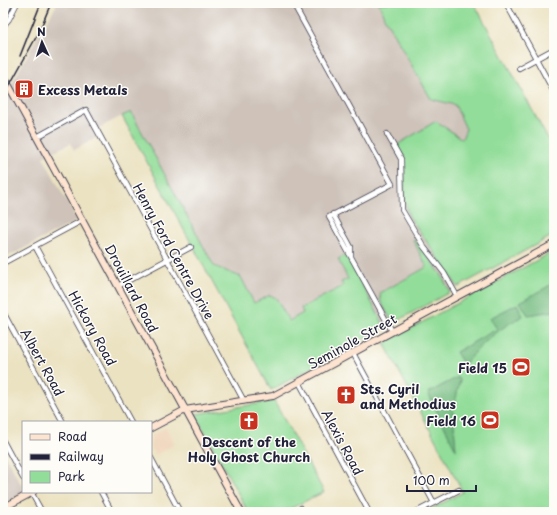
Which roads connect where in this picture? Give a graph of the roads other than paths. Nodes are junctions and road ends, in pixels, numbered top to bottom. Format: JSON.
{"nodes":[{"id":1,"x":10,"y":3,"type":"edge"},
{"id":2,"x":17,"y":3,"type":"edge"},
{"id":3,"x":294,"y":3,"type":"edge"},
{"id":4,"x":506,"y":3,"type":"edge"},
{"id":5,"x":3,"y":25,"type":"edge"},
{"id":6,"x":554,"y":50,"type":"edge"},
{"id":7,"x":536,"y":59,"type":"junction"},
{"id":8,"x":520,"y":68,"type":"dead end"},
{"id":9,"x":3,"y":75,"type":"edge"},
{"id":10,"x":554,"y":92,"type":"edge"},
{"id":11,"x":387,"y":134,"type":"dead end"},
{"id":12,"x":37,"y":137,"type":"junction"},
{"id":13,"x":82,"y":220,"type":"junction"},
{"id":14,"x":554,"y":244,"type":"edge"},
{"id":15,"x":35,"y":246,"type":"junction"},
{"id":16,"x":191,"y":247,"type":"dead end"},
{"id":17,"x":167,"y":260,"type":"junction"},
{"id":18,"x":3,"y":263,"type":"edge"},
{"id":19,"x":118,"y":286,"type":"junction"},
{"id":20,"x":457,"y":296,"type":"junction"},
{"id":21,"x":3,"y":312,"type":"edge"},
{"id":22,"x":392,"y":331,"type":"junction"},
{"id":23,"x":352,"y":353,"type":"junction"},
{"id":24,"x":299,"y":382,"type":"junction"},
{"id":25,"x":244,"y":401,"type":"junction"},
{"id":26,"x":185,"y":410,"type":"junction"},
{"id":27,"x":62,"y":421,"type":"edge"},
{"id":28,"x":130,"y":421,"type":"edge"},
{"id":29,"x":152,"y":427,"type":"edge"},
{"id":30,"x":3,"y":441,"type":"edge"},
{"id":31,"x":152,"y":460,"type":"edge"},
{"id":32,"x":22,"y":476,"type":"edge"},
{"id":33,"x":459,"y":490,"type":"dead end"},
{"id":34,"x":30,"y":493,"type":"edge"},
{"id":35,"x":32,"y":493,"type":"edge"},
{"id":36,"x":102,"y":493,"type":"edge"},
{"id":37,"x":434,"y":503,"type":"junction"},
{"id":38,"x":3,"y":508,"type":"edge"},
{"id":39,"x":42,"y":512,"type":"edge"},
{"id":40,"x":112,"y":512,"type":"edge"},
{"id":41,"x":180,"y":512,"type":"edge"},
{"id":42,"x":241,"y":512,"type":"edge"},
{"id":43,"x":369,"y":512,"type":"edge"},
{"id":44,"x":416,"y":512,"type":"edge"}],
"edges":[{"from":1,"to":5,"type":"street"},
{"from":2,"to":5,"type":"street"},
{"from":3,"to":22,"type":"street"},
{"from":4,"to":7,"type":"street"},
{"from":6,"to":7,"type":"street"},
{"from":7,"to":8,"type":"street"},
{"from":7,"to":10,"type":"street"},
{"from":9,"to":12,"type":"street","name":"Drouillard Road"},
{"from":11,"to":20,"type":"street"},
{"from":12,"to":13,"type":"street","name":"Drouillard Road"},
{"from":12,"to":17,"type":"street","name":"Henry Ford Centre Drive"},
{"from":13,"to":15,"type":"street"},
{"from":13,"to":19,"type":"street","name":"Drouillard Road"},
{"from":14,"to":20,"type":"street","name":"Seminole Street"},
{"from":15,"to":18,"type":"street"},
{"from":15,"to":28,"type":"street","name":"Hickory Road"},
{"from":16,"to":17,"type":"street"},
{"from":17,"to":19,"type":"street"},
{"from":17,"to":25,"type":"street","name":"Henry Ford Centre Drive"},
{"from":19,"to":26,"type":"street","name":"Drouillard Road"},
{"from":20,"to":22,"type":"street","name":"Seminole Street"},
{"from":21,"to":27,"type":"street","name":"Albert Road"},
{"from":22,"to":23,"type":"street","name":"Seminole Street"},
{"from":23,"to":24,"type":"street","name":"Seminole Street"},
{"from":23,"to":37,"type":"street"},
{"from":24,"to":25,"type":"street","name":"Seminole Street"},
{"from":24,"to":43,"type":"street","name":"Alexis Road"},
{"from":25,"to":26,"type":"street","name":"Seminole Street"},
{"from":26,"to":29,"type":"street","name":"Seminole Street"},
{"from":26,"to":42,"type":"street","name":"Drouillard Road"},
{"from":30,"to":32,"type":"street"},
{"from":31,"to":41,"type":"street"},
{"from":33,"to":37,"type":"street"},
{"from":34,"to":38,"type":"street"},
{"from":35,"to":39,"type":"street"},
{"from":36,"to":40,"type":"street"},
{"from":37,"to":44,"type":"street"}]}
